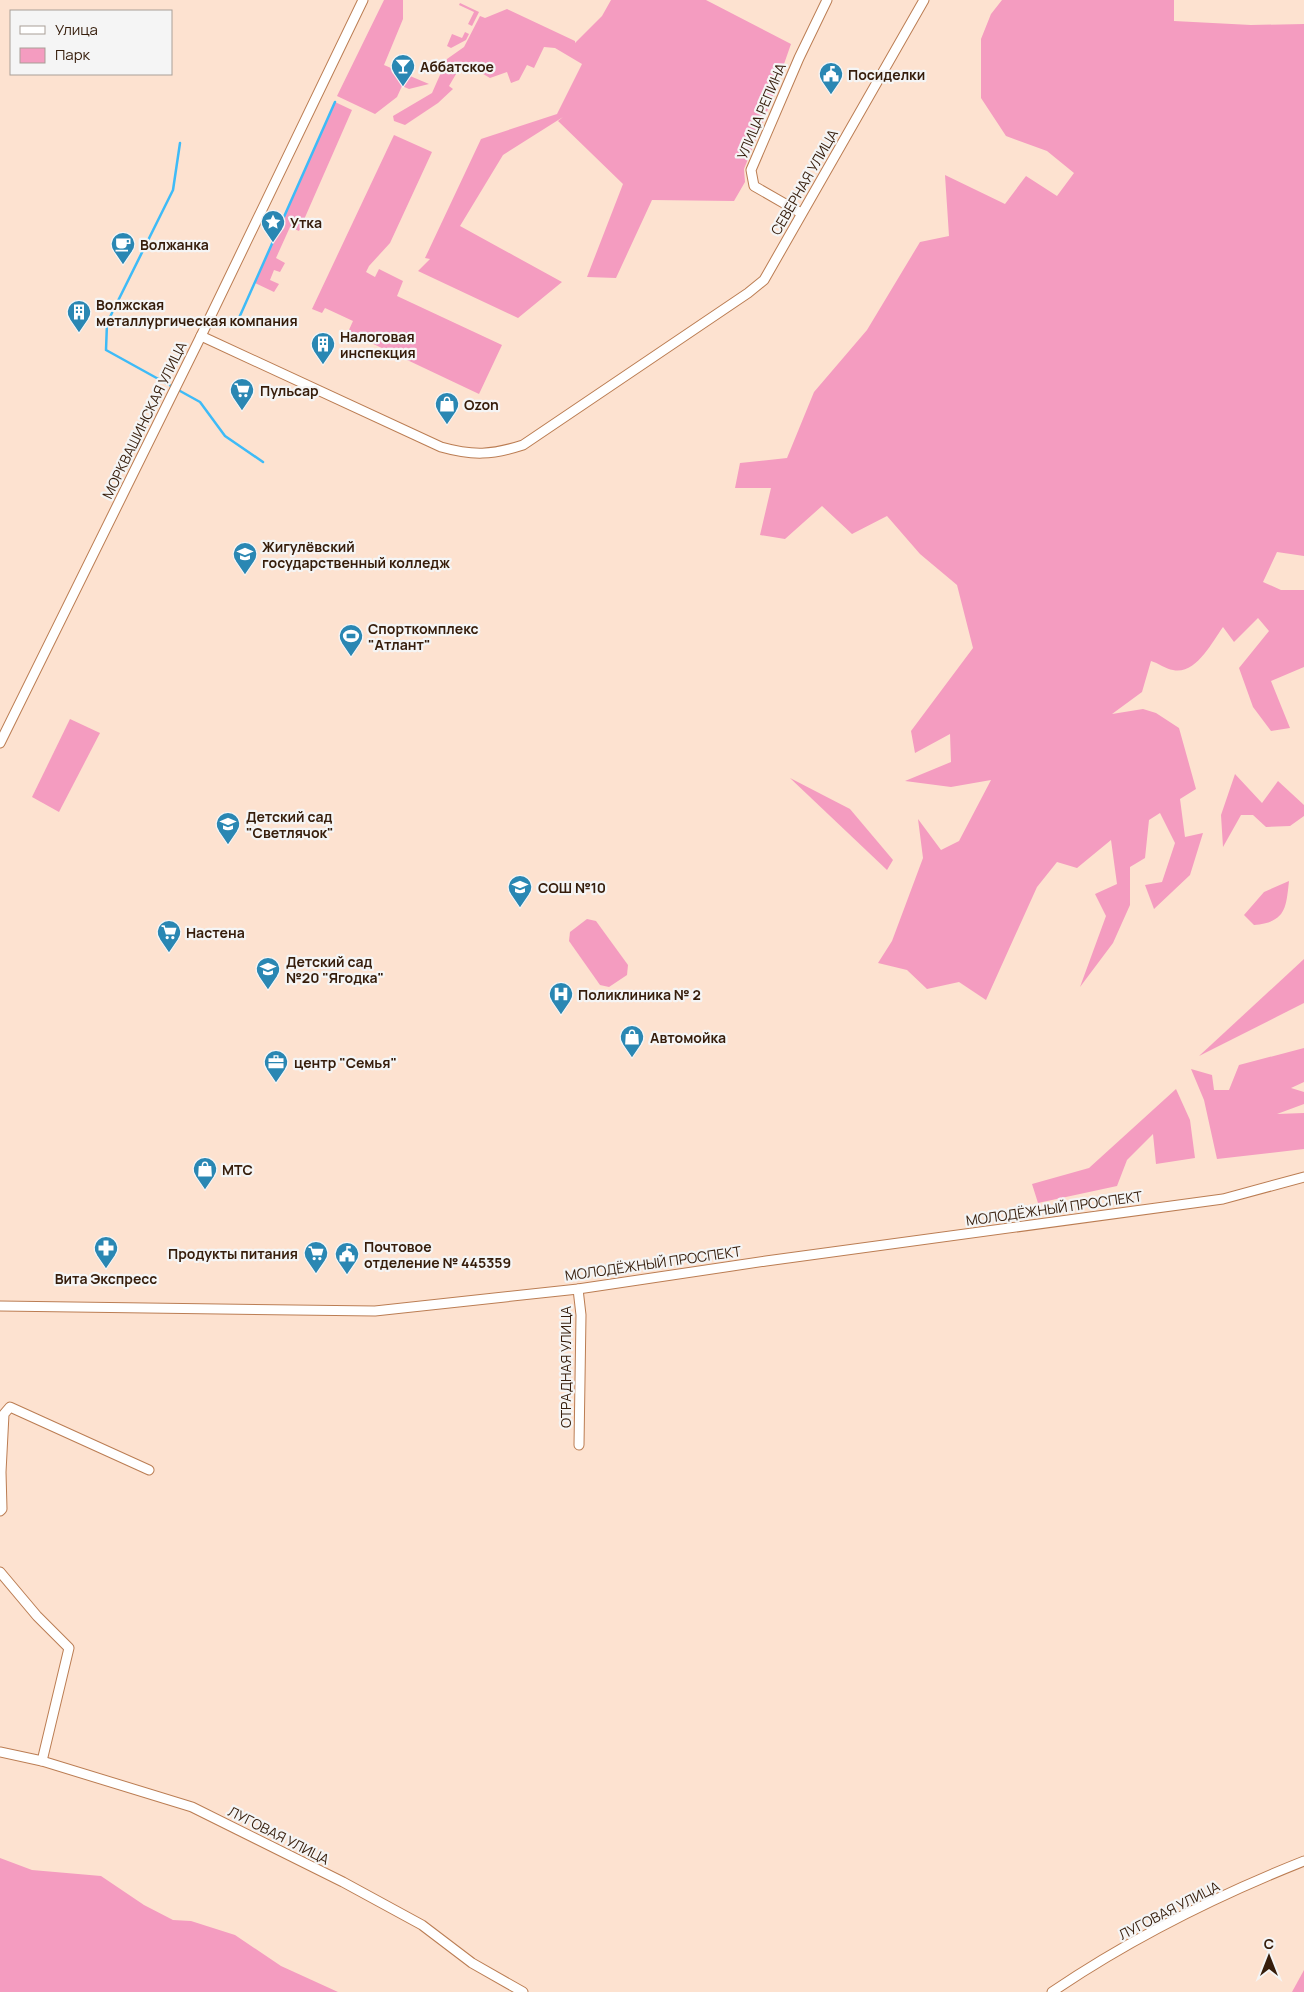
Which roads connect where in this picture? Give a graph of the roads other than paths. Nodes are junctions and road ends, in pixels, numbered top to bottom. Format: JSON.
{"nodes":[{"id":1,"x":363,"y":0,"type":"edge"},
{"id":2,"x":827,"y":0,"type":"edge"},
{"id":3,"x":924,"y":0,"type":"edge"},
{"id":4,"x":800,"y":213,"type":"junction"},
{"id":5,"x":201,"y":336,"type":"junction"},
{"id":6,"x":0,"y":743,"type":"edge"},
{"id":7,"x":1304,"y":1177,"type":"edge"},
{"id":8,"x":578,"y":1289,"type":"junction"},
{"id":9,"x":0,"y":1306,"type":"edge"},
{"id":10,"x":579,"y":1445,"type":"dead end"},
{"id":11,"x":149,"y":1470,"type":"dead end"},
{"id":12,"x":1,"y":1472,"type":"edge"},
{"id":13,"x":0,"y":1511,"type":"edge"},
{"id":14,"x":0,"y":1572,"type":"edge"},
{"id":15,"x":0,"y":1752,"type":"edge"},
{"id":16,"x":42,"y":1761,"type":"junction"},
{"id":17,"x":1304,"y":1861,"type":"edge"},
{"id":18,"x":523,"y":1992,"type":"edge"},
{"id":19,"x":1052,"y":1992,"type":"edge"}],
"edges":[{"from":1,"to":5,"type":"street","name":"МОРКВАШИНСКАЯ УЛИЦА"},
{"from":2,"to":4,"type":"street","name":"УЛИЦА РЕПИНА"},
{"from":3,"to":4,"type":"street","name":"СЕВЕРНАЯ УЛИЦА"},
{"from":4,"to":5,"type":"street","name":"СЕВЕРНАЯ УЛИЦА"},
{"from":5,"to":6,"type":"street","name":"МОРКВАШИНСКАЯ УЛИЦА"},
{"from":7,"to":8,"type":"street","name":"МОЛОДЁЖНЫЙ ПРОСПЕКТ"},
{"from":8,"to":9,"type":"street","name":"МОЛОДЁЖНЫЙ ПРОСПЕКТ"},
{"from":8,"to":10,"type":"street","name":"ОТРАДНАЯ УЛИЦА"},
{"from":11,"to":12,"type":"street"},
{"from":12,"to":13,"type":"street"},
{"from":14,"to":16,"type":"street"},
{"from":15,"to":16,"type":"street","name":"ЛУГОВАЯ УЛИЦА"},
{"from":16,"to":18,"type":"street","name":"ЛУГОВАЯ УЛИЦА"},
{"from":17,"to":19,"type":"street","name":"ЛУГОВАЯ УЛИЦА"}]}
